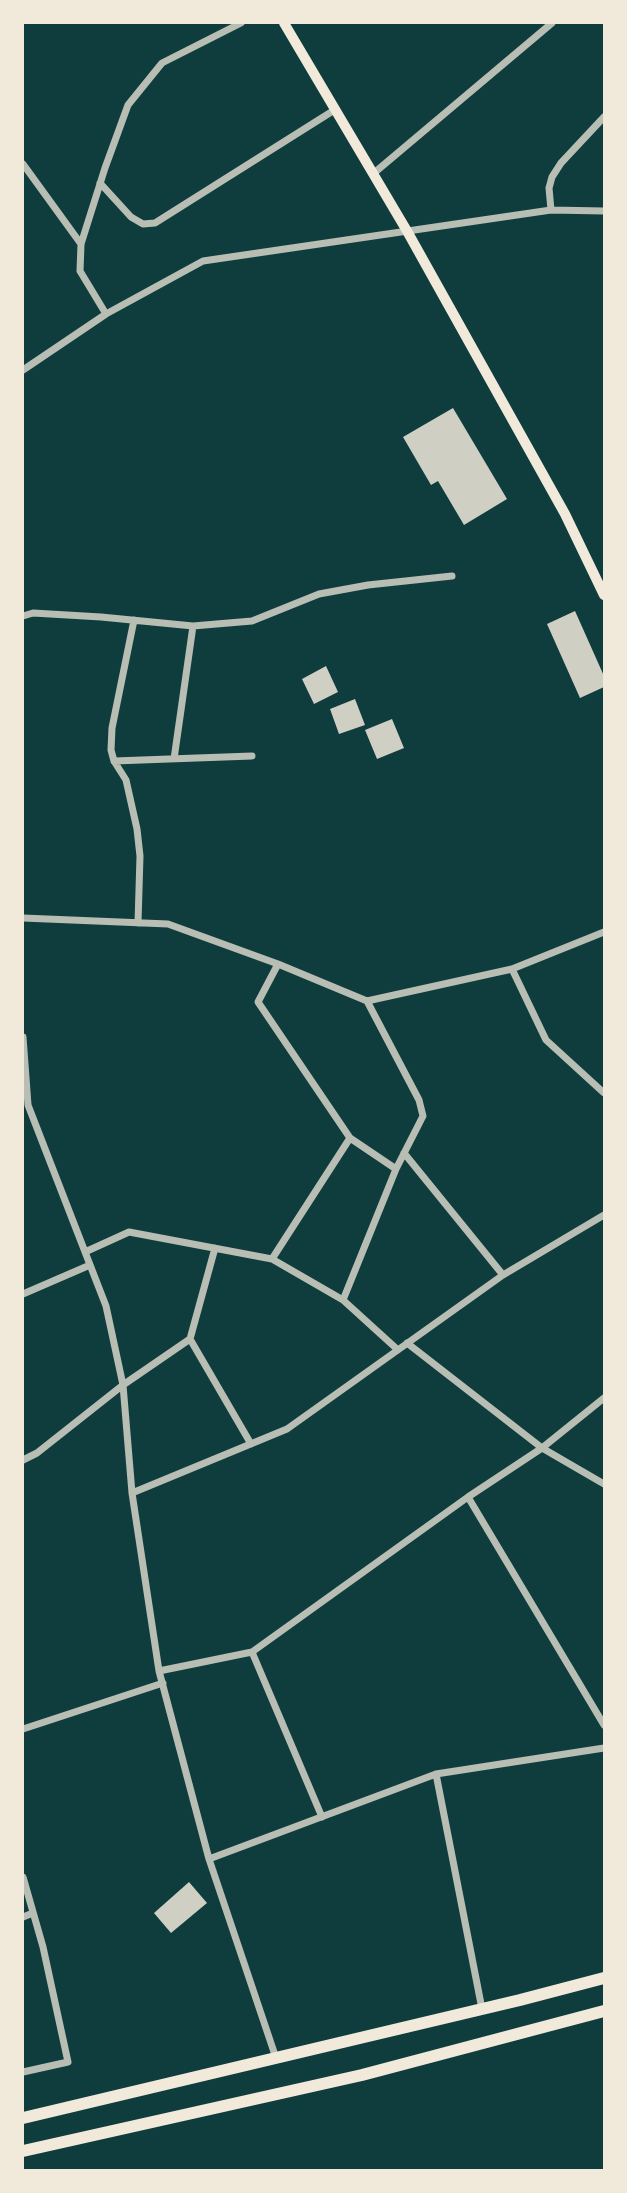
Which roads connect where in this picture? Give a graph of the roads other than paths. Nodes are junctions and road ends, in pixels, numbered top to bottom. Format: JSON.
{"nodes":[{"id":1,"x":240,"y":23,"type":"edge"},
{"id":2,"x":284,"y":23,"type":"edge"},
{"id":3,"x":552,"y":23,"type":"edge"},
{"id":4,"x":336,"y":109,"type":"junction"},
{"id":5,"x":604,"y":117,"type":"edge"},
{"id":6,"x":23,"y":164,"type":"edge"},
{"id":7,"x":374,"y":173,"type":"junction"},
{"id":8,"x":100,"y":183,"type":"junction"},
{"id":9,"x":551,"y":210,"type":"junction"},
{"id":10,"x":604,"y":211,"type":"edge"},
{"id":11,"x":407,"y":230,"type":"junction"},
{"id":12,"x":82,"y":244,"type":"junction"},
{"id":13,"x":106,"y":314,"type":"junction"},
{"id":14,"x":23,"y":370,"type":"edge"},
{"id":15,"x":452,"y":576,"type":"dead end"},
{"id":16,"x":604,"y":595,"type":"edge"},
{"id":17,"x":23,"y":616,"type":"edge"},
{"id":18,"x":134,"y":620,"type":"junction"},
{"id":19,"x":193,"y":626,"type":"junction"},
{"id":20,"x":251,"y":756,"type":"dead end"},
{"id":21,"x":174,"y":759,"type":"junction"},
{"id":22,"x":114,"y":761,"type":"junction"},
{"id":23,"x":23,"y":918,"type":"edge"},
{"id":24,"x":138,"y":923,"type":"junction"},
{"id":25,"x":604,"y":932,"type":"edge"},
{"id":26,"x":278,"y":964,"type":"junction"},
{"id":27,"x":512,"y":969,"type":"junction"},
{"id":28,"x":366,"y":1001,"type":"junction"},
{"id":29,"x":23,"y":1037,"type":"edge"},
{"id":30,"x":604,"y":1093,"type":"edge"},
{"id":31,"x":25,"y":1106,"type":"edge"},
{"id":32,"x":350,"y":1138,"type":"junction"},
{"id":33,"x":404,"y":1153,"type":"junction"},
{"id":34,"x":396,"y":1169,"type":"junction"},
{"id":35,"x":604,"y":1215,"type":"edge"},
{"id":36,"x":215,"y":1248,"type":"junction"},
{"id":37,"x":85,"y":1252,"type":"junction"},
{"id":38,"x":272,"y":1259,"type":"junction"},
{"id":39,"x":90,"y":1265,"type":"junction"},
{"id":40,"x":503,"y":1275,"type":"junction"},
{"id":41,"x":23,"y":1294,"type":"edge"},
{"id":42,"x":343,"y":1300,"type":"junction"},
{"id":43,"x":190,"y":1339,"type":"junction"},
{"id":44,"x":407,"y":1343,"type":"junction"},
{"id":45,"x":398,"y":1350,"type":"junction"},
{"id":46,"x":123,"y":1385,"type":"junction"},
{"id":47,"x":604,"y":1398,"type":"edge"},
{"id":48,"x":251,"y":1444,"type":"junction"},
{"id":49,"x":542,"y":1448,"type":"junction"},
{"id":50,"x":23,"y":1460,"type":"edge"},
{"id":51,"x":604,"y":1484,"type":"edge"},
{"id":52,"x":132,"y":1493,"type":"junction"},
{"id":53,"x":468,"y":1497,"type":"junction"},
{"id":54,"x":252,"y":1652,"type":"junction"},
{"id":55,"x":159,"y":1671,"type":"junction"},
{"id":56,"x":163,"y":1682,"type":"junction"},
{"id":57,"x":604,"y":1724,"type":"edge"},
{"id":58,"x":23,"y":1730,"type":"edge"},
{"id":59,"x":604,"y":1748,"type":"edge"},
{"id":60,"x":436,"y":1774,"type":"junction"},
{"id":61,"x":322,"y":1817,"type":"junction"},
{"id":62,"x":209,"y":1859,"type":"junction"},
{"id":63,"x":23,"y":1877,"type":"edge"},
{"id":64,"x":33,"y":1913,"type":"junction"},
{"id":65,"x":23,"y":1917,"type":"edge"},
{"id":66,"x":604,"y":1978,"type":"edge"},
{"id":67,"x":482,"y":2009,"type":"junction"},
{"id":68,"x":604,"y":2011,"type":"edge"},
{"id":69,"x":276,"y":2058,"type":"junction"},
{"id":70,"x":23,"y":2072,"type":"edge"},
{"id":71,"x":23,"y":2118,"type":"edge"},
{"id":72,"x":23,"y":2151,"type":"edge"}],
"edges":[{"from":1,"to":8,"type":"street"},
{"from":2,"to":4,"type":"main road"},
{"from":3,"to":7,"type":"street"},
{"from":4,"to":7,"type":"main road"},
{"from":4,"to":8,"type":"street"},
{"from":5,"to":9,"type":"street"},
{"from":6,"to":12,"type":"street"},
{"from":7,"to":11,"type":"main road"},
{"from":8,"to":12,"type":"street"},
{"from":9,"to":10,"type":"street"},
{"from":9,"to":11,"type":"street"},
{"from":11,"to":13,"type":"street"},
{"from":11,"to":16,"type":"main road"},
{"from":12,"to":13,"type":"street"},
{"from":13,"to":14,"type":"street"},
{"from":15,"to":19,"type":"street"},
{"from":17,"to":18,"type":"street"},
{"from":18,"to":19,"type":"street"},
{"from":18,"to":22,"type":"street"},
{"from":19,"to":21,"type":"street"},
{"from":20,"to":21,"type":"street"},
{"from":21,"to":22,"type":"street"},
{"from":22,"to":24,"type":"street"},
{"from":23,"to":24,"type":"street"},
{"from":24,"to":26,"type":"street"},
{"from":25,"to":27,"type":"street"},
{"from":26,"to":28,"type":"street"},
{"from":26,"to":32,"type":"street"},
{"from":27,"to":28,"type":"street"},
{"from":27,"to":30,"type":"street"},
{"from":28,"to":33,"type":"street"},
{"from":29,"to":31,"type":"street"},
{"from":31,"to":37,"type":"street"},
{"from":32,"to":34,"type":"street"},
{"from":32,"to":38,"type":"street"},
{"from":33,"to":34,"type":"street"},
{"from":33,"to":40,"type":"street"},
{"from":34,"to":42,"type":"street"},
{"from":35,"to":40,"type":"street"},
{"from":36,"to":37,"type":"street"},
{"from":36,"to":38,"type":"street"},
{"from":36,"to":43,"type":"street"},
{"from":37,"to":39,"type":"street"},
{"from":38,"to":42,"type":"street"},
{"from":39,"to":41,"type":"street"},
{"from":39,"to":46,"type":"street"},
{"from":40,"to":44,"type":"street"},
{"from":42,"to":45,"type":"street"},
{"from":43,"to":46,"type":"street"},
{"from":43,"to":48,"type":"street"},
{"from":44,"to":45,"type":"street"},
{"from":44,"to":49,"type":"street"},
{"from":45,"to":48,"type":"street"},
{"from":46,"to":50,"type":"street"},
{"from":46,"to":52,"type":"street"},
{"from":47,"to":49,"type":"street"},
{"from":48,"to":52,"type":"street"},
{"from":49,"to":51,"type":"street"},
{"from":49,"to":53,"type":"street"},
{"from":52,"to":55,"type":"street"},
{"from":53,"to":54,"type":"street"},
{"from":53,"to":57,"type":"street"},
{"from":54,"to":55,"type":"street"},
{"from":54,"to":61,"type":"street"},
{"from":55,"to":56,"type":"street"},
{"from":56,"to":58,"type":"street"},
{"from":56,"to":62,"type":"street"},
{"from":59,"to":60,"type":"street"},
{"from":60,"to":61,"type":"street"},
{"from":60,"to":67,"type":"street"},
{"from":61,"to":62,"type":"street"},
{"from":62,"to":69,"type":"street"},
{"from":63,"to":64,"type":"street"},
{"from":64,"to":65,"type":"street"},
{"from":64,"to":70,"type":"street"},
{"from":66,"to":67,"type":"main road"},
{"from":67,"to":69,"type":"main road"},
{"from":68,"to":72,"type":"main road"},
{"from":69,"to":71,"type":"main road"}]}
